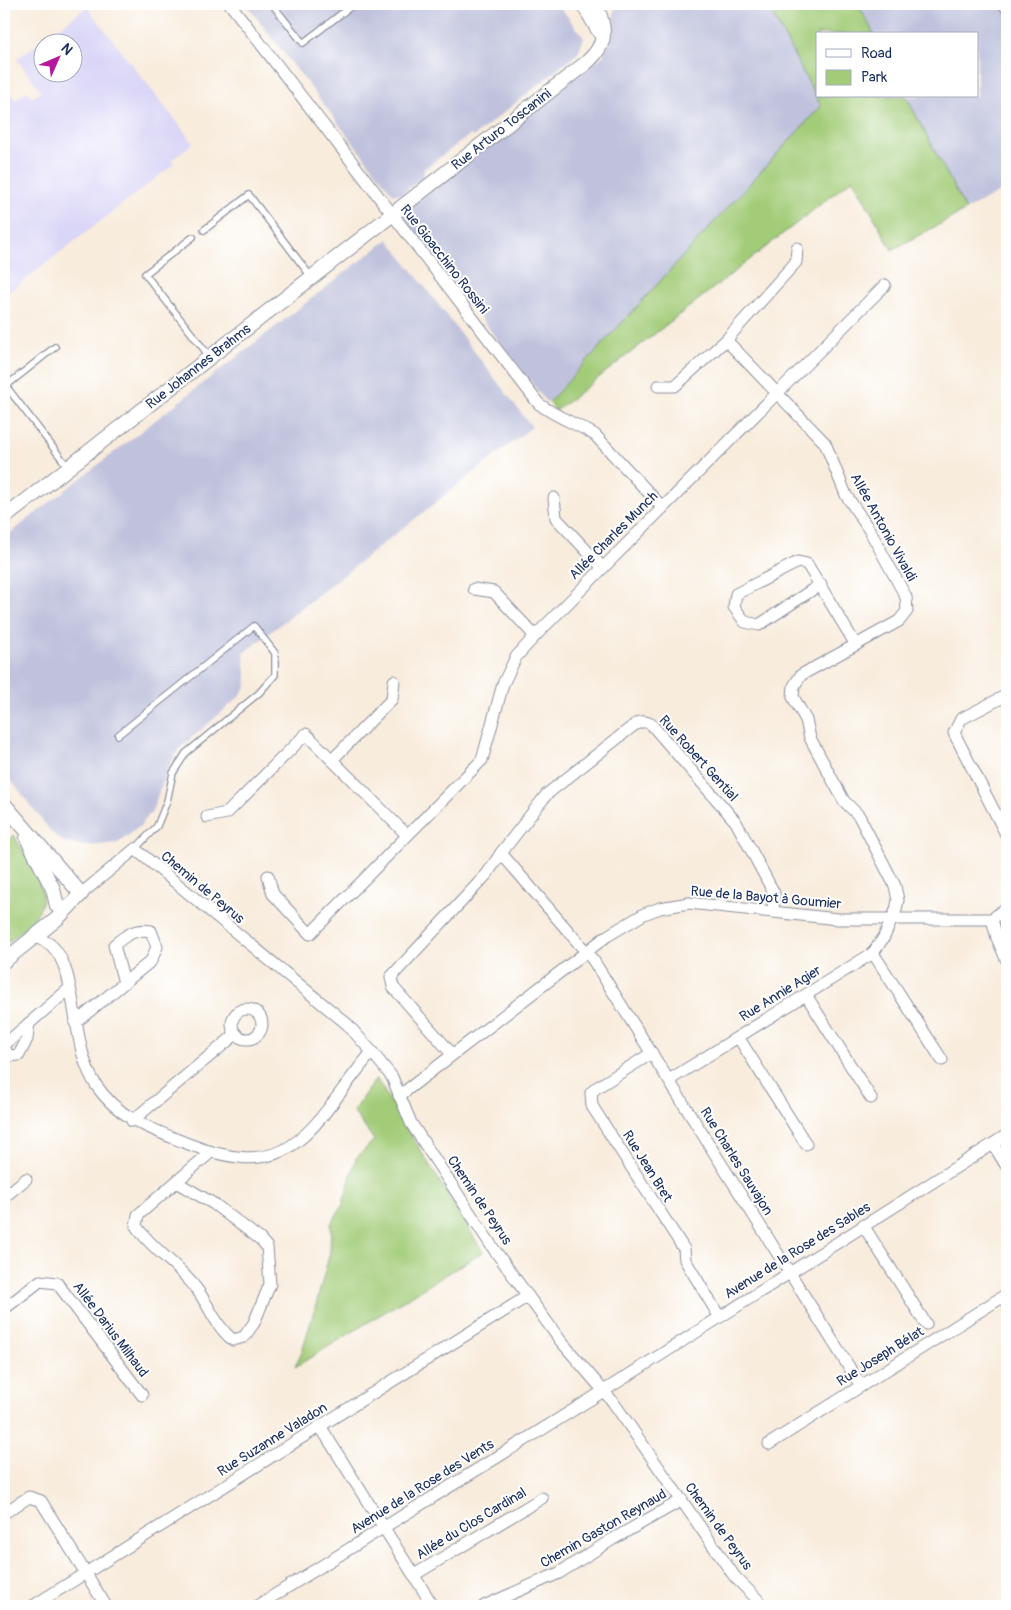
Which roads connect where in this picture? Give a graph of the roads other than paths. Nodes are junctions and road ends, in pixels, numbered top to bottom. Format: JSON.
{"nodes":[{"id":1,"x":230,"y":4,"type":"edge"},
{"id":2,"x":272,"y":4,"type":"edge"},
{"id":3,"x":354,"y":4,"type":"edge"},
{"id":4,"x":583,"y":4,"type":"edge"},
{"id":5,"x":596,"y":4,"type":"edge"},
{"id":6,"x":1001,"y":4,"type":"edge"},
{"id":7,"x":1007,"y":13,"type":"edge"},
{"id":8,"x":603,"y":38,"type":"junction"},
{"id":9,"x":392,"y":215,"type":"junction"},
{"id":10,"x":204,"y":230,"type":"dead end"},
{"id":11,"x":193,"y":237,"type":"dead end"},
{"id":12,"x":796,"y":248,"type":"dead end"},
{"id":13,"x":312,"y":278,"type":"junction"},
{"id":14,"x":885,"y":285,"type":"dead end"},
{"id":15,"x":726,"y":340,"type":"junction"},
{"id":16,"x":55,"y":347,"type":"dead end"},
{"id":17,"x":210,"y":357,"type":"junction"},
{"id":18,"x":658,"y":386,"type":"dead end"},
{"id":19,"x":779,"y":393,"type":"junction"},
{"id":20,"x":68,"y":467,"type":"junction"},
{"id":21,"x":554,"y":498,"type":"dead end"},
{"id":22,"x":662,"y":507,"type":"junction"},
{"id":23,"x":4,"y":518,"type":"edge"},
{"id":24,"x":602,"y":567,"type":"junction"},
{"id":25,"x":820,"y":584,"type":"junction"},
{"id":26,"x":474,"y":589,"type":"dead end"},
{"id":27,"x":534,"y":636,"type":"junction"},
{"id":28,"x":856,"y":645,"type":"junction"},
{"id":29,"x":394,"y":682,"type":"dead end"},
{"id":30,"x":1007,"y":695,"type":"edge"},
{"id":31,"x":118,"y":734,"type":"dead end"},
{"id":32,"x":332,"y":759,"type":"junction"},
{"id":33,"x":4,"y":804,"type":"edge"},
{"id":34,"x":206,"y":817,"type":"dead end"},
{"id":35,"x":22,"y":828,"type":"junction"},
{"id":36,"x":407,"y":835,"type":"junction"},
{"id":37,"x":1007,"y":836,"type":"edge"},
{"id":38,"x":135,"y":849,"type":"junction"},
{"id":39,"x":501,"y":853,"type":"junction"},
{"id":40,"x":268,"y":876,"type":"dead end"},
{"id":41,"x":70,"y":900,"type":"junction"},
{"id":42,"x":1007,"y":907,"type":"edge"},
{"id":43,"x":773,"y":911,"type":"junction"},
{"id":44,"x":892,"y":919,"type":"junction"},
{"id":45,"x":992,"y":919,"type":"junction"},
{"id":46,"x":45,"y":925,"type":"junction"},
{"id":47,"x":32,"y":936,"type":"junction"},
{"id":48,"x":587,"y":952,"type":"junction"},
{"id":49,"x":58,"y":953,"type":"junction"},
{"id":50,"x":873,"y":953,"type":"junction"},
{"id":51,"x":4,"y":961,"type":"edge"},
{"id":52,"x":1007,"y":961,"type":"edge"},
{"id":53,"x":124,"y":983,"type":"junction"},
{"id":54,"x":69,"y":989,"type":"junction"},
{"id":55,"x":806,"y":995,"type":"junction"},
{"id":56,"x":29,"y":1023,"type":"junction"},
{"id":57,"x":75,"y":1023,"type":"junction"},
{"id":58,"x":236,"y":1034,"type":"dead end"},
{"id":59,"x":738,"y":1037,"type":"junction"},
{"id":60,"x":4,"y":1045,"type":"edge"},
{"id":61,"x":372,"y":1052,"type":"junction"},
{"id":62,"x":652,"y":1053,"type":"junction"},
{"id":63,"x":452,"y":1054,"type":"junction"},
{"id":64,"x":942,"y":1060,"type":"dead end"},
{"id":65,"x":669,"y":1080,"type":"junction"},
{"id":66,"x":399,"y":1096,"type":"junction"},
{"id":67,"x":871,"y":1098,"type":"dead end"},
{"id":68,"x":132,"y":1121,"type":"junction"},
{"id":69,"x":1007,"y":1135,"type":"edge"},
{"id":70,"x":806,"y":1144,"type":"dead end"},
{"id":71,"x":993,"y":1144,"type":"junction"},
{"id":72,"x":211,"y":1152,"type":"junction"},
{"id":73,"x":1007,"y":1166,"type":"edge"},
{"id":74,"x":26,"y":1180,"type":"dead end"},
{"id":75,"x":176,"y":1182,"type":"junction"},
{"id":76,"x":4,"y":1197,"type":"edge"},
{"id":77,"x":863,"y":1225,"type":"junction"},
{"id":78,"x":789,"y":1272,"type":"junction"},
{"id":79,"x":1007,"y":1294,"type":"edge"},
{"id":80,"x":528,"y":1296,"type":"junction"},
{"id":81,"x":4,"y":1309,"type":"edge"},
{"id":82,"x":719,"y":1316,"type":"junction"},
{"id":83,"x":926,"y":1324,"type":"dead end"},
{"id":84,"x":861,"y":1386,"type":"junction"},
{"id":85,"x":603,"y":1391,"type":"junction"},
{"id":86,"x":142,"y":1395,"type":"dead end"},
{"id":87,"x":320,"y":1426,"type":"junction"},
{"id":88,"x":769,"y":1444,"type":"dead end"},
{"id":89,"x":542,"y":1498,"type":"dead end"},
{"id":90,"x":682,"y":1500,"type":"junction"},
{"id":91,"x":4,"y":1513,"type":"edge"},
{"id":92,"x":385,"y":1527,"type":"junction"},
{"id":93,"x":86,"y":1574,"type":"junction"},
{"id":94,"x":414,"y":1575,"type":"junction"},
{"id":95,"x":33,"y":1606,"type":"edge"},
{"id":96,"x":106,"y":1606,"type":"edge"},
{"id":97,"x":258,"y":1606,"type":"edge"},
{"id":98,"x":433,"y":1606,"type":"edge"},
{"id":99,"x":484,"y":1606,"type":"edge"},
{"id":100,"x":764,"y":1606,"type":"edge"}],
"edges":[{"from":1,"to":9,"type":"street","name":"Rue Gioacchino Rossini"},
{"from":2,"to":3,"type":"lane"},
{"from":4,"to":8,"type":"street"},
{"from":5,"to":8,"type":"street"},
{"from":6,"to":7,"type":"lane"},
{"from":8,"to":9,"type":"street","name":"Rue Arturo Toscanini"},
{"from":9,"to":13,"type":"street","name":"Rue Johannes Brahms"},
{"from":9,"to":22,"type":"street","name":"Rue Gioacchino Rossini"},
{"from":10,"to":13,"type":"lane"},
{"from":11,"to":17,"type":"lane"},
{"from":12,"to":15,"type":"street"},
{"from":13,"to":17,"type":"street","name":"Rue Johannes Brahms"},
{"from":14,"to":19,"type":"street","name":"Allée Charles Munch"},
{"from":15,"to":18,"type":"street"},
{"from":15,"to":19,"type":"street","name":"Allée Antonio Vivaldi"},
{"from":16,"to":20,"type":"lane"},
{"from":17,"to":20,"type":"street","name":"Rue Johannes Brahms"},
{"from":19,"to":22,"type":"street","name":"Allée Charles Munch"},
{"from":19,"to":28,"type":"street","name":"Allée Antonio Vivaldi"},
{"from":20,"to":23,"type":"street","name":"Rue Johannes Brahms"},
{"from":21,"to":24,"type":"street"},
{"from":22,"to":24,"type":"street","name":"Allée Charles Munch"},
{"from":24,"to":27,"type":"street","name":"Allée Charles Munch"},
{"from":25,"to":25,"type":"street"},
{"from":25,"to":28,"type":"street"},
{"from":26,"to":27,"type":"street"},
{"from":27,"to":36,"type":"street","name":"Allée Charles Munch"},
{"from":28,"to":44,"type":"street","name":"Allée Antonio Vivaldi"},
{"from":29,"to":32,"type":"street"},
{"from":30,"to":37,"type":"street"},
{"from":31,"to":38,"type":"lane"},
{"from":32,"to":34,"type":"street"},
{"from":32,"to":36,"type":"street"},
{"from":33,"to":35,"type":"street"},
{"from":35,"to":41,"type":"street"},
{"from":35,"to":41,"type":"street"},
{"from":36,"to":40,"type":"street","name":"Allée Charles Munch"},
{"from":38,"to":41,"type":"street"},
{"from":38,"to":61,"type":"street","name":"Chemin de Peyrus"},
{"from":39,"to":43,"type":"street","name":"Rue Robert Gential"},
{"from":39,"to":48,"type":"street"},
{"from":39,"to":63,"type":"street","name":"Rue Robert Gential"},
{"from":41,"to":46,"type":"street"},
{"from":42,"to":45,"type":"street"},
{"from":43,"to":44,"type":"street","name":"Rue de la Bayot à Goumier"},
{"from":43,"to":48,"type":"street","name":"Rue de la Bayot à Goumier"},
{"from":44,"to":45,"type":"street","name":"Rue de la Bayot à Goumier"},
{"from":44,"to":50,"type":"street","name":"Rue Annie Agier"},
{"from":45,"to":52,"type":"street"},
{"from":46,"to":47,"type":"street"},
{"from":46,"to":49,"type":"street"},
{"from":47,"to":49,"type":"street"},
{"from":47,"to":51,"type":"street"},
{"from":48,"to":62,"type":"street","name":"Rue Charles Sauvajon"},
{"from":48,"to":63,"type":"street","name":"Rue de la Bayot à Goumier"},
{"from":49,"to":54,"type":"street"},
{"from":50,"to":55,"type":"street","name":"Rue Annie Agier"},
{"from":50,"to":64,"type":"street"},
{"from":53,"to":53,"type":"street"},
{"from":53,"to":57,"type":"street"},
{"from":54,"to":56,"type":"street"},
{"from":54,"to":57,"type":"street"},
{"from":55,"to":59,"type":"street","name":"Rue Annie Agier"},
{"from":55,"to":67,"type":"street"},
{"from":56,"to":60,"type":"street"},
{"from":56,"to":60,"type":"street"},
{"from":57,"to":68,"type":"street"},
{"from":58,"to":68,"type":"street"},
{"from":59,"to":65,"type":"street","name":"Rue Annie Agier"},
{"from":59,"to":70,"type":"street"},
{"from":61,"to":66,"type":"street","name":"Chemin de Peyrus"},
{"from":61,"to":72,"type":"street"},
{"from":62,"to":65,"type":"street","name":"Rue Charles Sauvajon"},
{"from":62,"to":82,"type":"street","name":"Rue Jean Bret"},
{"from":63,"to":66,"type":"street","name":"Rue de la Bayot à Goumier"},
{"from":65,"to":78,"type":"street","name":"Rue Charles Sauvajon"},
{"from":66,"to":80,"type":"street","name":"Chemin de Peyrus"},
{"from":68,"to":72,"type":"street"},
{"from":69,"to":71,"type":"street","name":"Avenue de la Rose des Sables"},
{"from":71,"to":73,"type":"street"},
{"from":71,"to":77,"type":"street","name":"Avenue de la Rose des Sables"},
{"from":72,"to":75,"type":"street"},
{"from":74,"to":76,"type":"street"},
{"from":75,"to":75,"type":"street"},
{"from":77,"to":78,"type":"street","name":"Avenue de la Rose des Sables"},
{"from":77,"to":83,"type":"street"},
{"from":78,"to":82,"type":"street","name":"Avenue de la Rose des Sables"},
{"from":78,"to":84,"type":"street","name":"Rue Charles Sauvajon"},
{"from":79,"to":84,"type":"street","name":"Rue Joseph Bélat"},
{"from":80,"to":85,"type":"street","name":"Chemin de Peyrus"},
{"from":80,"to":87,"type":"street","name":"Rue Suzanne Valadon"},
{"from":81,"to":86,"type":"street","name":"Allée Darius Milhaud"},
{"from":82,"to":85,"type":"street","name":"Avenue de la Rose des Sables"},
{"from":84,"to":88,"type":"street","name":"Rue Joseph Bélat"},
{"from":85,"to":90,"type":"street","name":"Chemin de Peyrus"},
{"from":85,"to":92,"type":"street","name":"Avenue de la Rose des Vents"},
{"from":87,"to":92,"type":"street"},
{"from":87,"to":93,"type":"street","name":"Rue Suzanne Valadon"},
{"from":89,"to":94,"type":"street","name":"Allée du Clos Cardinal"},
{"from":90,"to":99,"type":"street","name":"Chemin Gaston Reynaud"},
{"from":90,"to":100,"type":"street","name":"Chemin de Peyrus"},
{"from":91,"to":93,"type":"street"},
{"from":92,"to":94,"type":"street"},
{"from":92,"to":97,"type":"street","name":"Avenue de la Rose des Vents"},
{"from":93,"to":95,"type":"street","name":"Rue Suzanne Valadon"},
{"from":93,"to":96,"type":"street"},
{"from":94,"to":98,"type":"street"}]}
